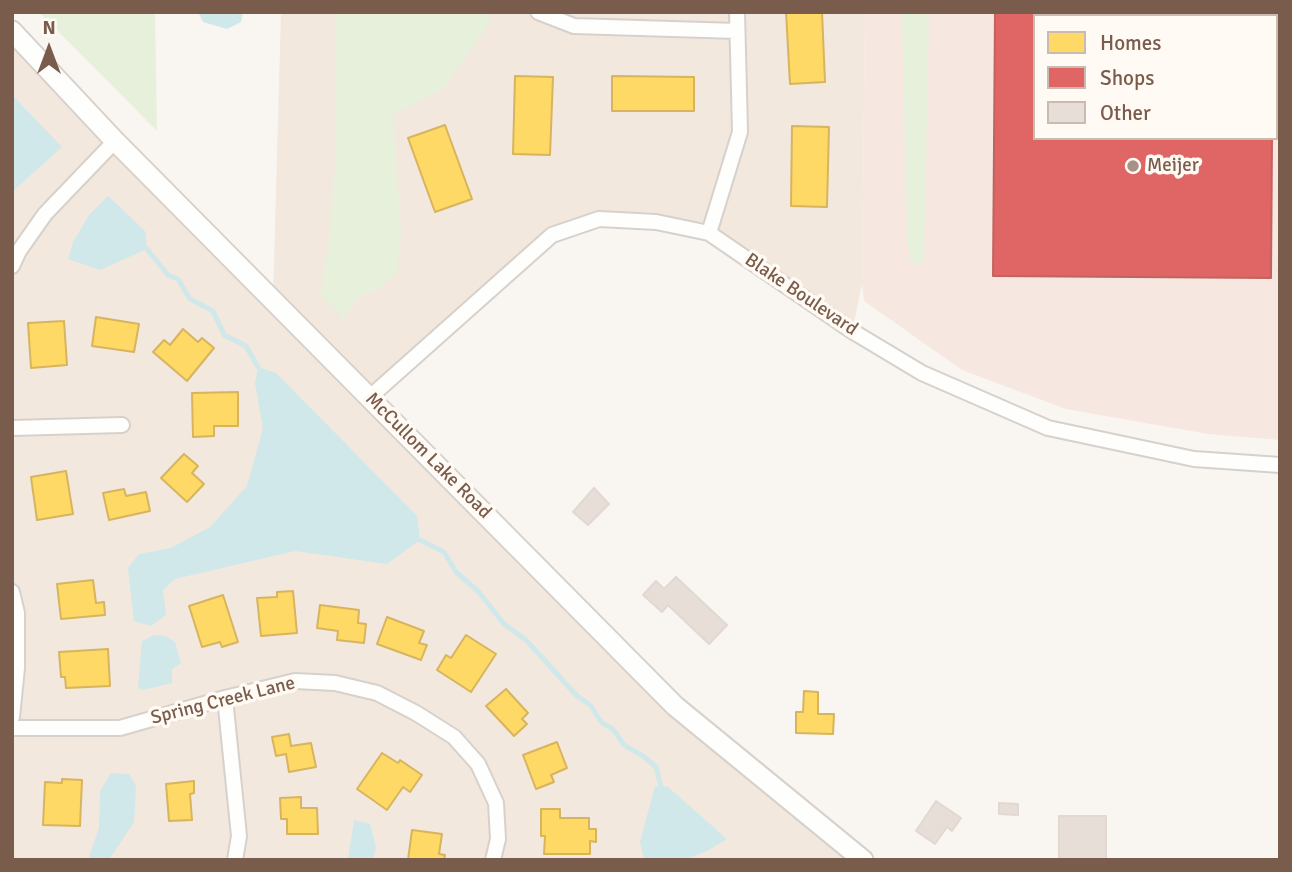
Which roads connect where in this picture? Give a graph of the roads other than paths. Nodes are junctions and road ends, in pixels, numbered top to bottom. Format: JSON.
{"nodes":[{"id":1,"x":538,"y":12,"type":"edge"},
{"id":2,"x":737,"y":12,"type":"edge"},
{"id":3,"x":12,"y":31,"type":"edge"},
{"id":4,"x":737,"y":31,"type":"junction"},
{"id":5,"x":115,"y":141,"type":"junction"},
{"id":6,"x":709,"y":233,"type":"junction"},
{"id":7,"x":12,"y":265,"type":"edge"},
{"id":8,"x":369,"y":397,"type":"junction"},
{"id":9,"x":122,"y":425,"type":"dead end"},
{"id":10,"x":12,"y":428,"type":"edge"},
{"id":11,"x":1280,"y":465,"type":"edge"},
{"id":12,"x":12,"y":593,"type":"edge"},
{"id":13,"x":225,"y":698,"type":"junction"},
{"id":14,"x":12,"y":717,"type":"edge"},
{"id":15,"x":12,"y":727,"type":"edge"},
{"id":16,"x":235,"y":860,"type":"edge"},
{"id":17,"x":493,"y":860,"type":"edge"},
{"id":18,"x":863,"y":860,"type":"edge"}],
"edges":[{"from":1,"to":4,"type":"street"},
{"from":2,"to":4,"type":"street"},
{"from":3,"to":5,"type":"street","name":"McCullom Lake Road"},
{"from":4,"to":6,"type":"street"},
{"from":5,"to":7,"type":"street"},
{"from":5,"to":8,"type":"street","name":"McCullom Lake Road"},
{"from":6,"to":8,"type":"street","name":"Blake Boulevard"},
{"from":6,"to":11,"type":"street","name":"Blake Boulevard"},
{"from":8,"to":18,"type":"street","name":"McCullom Lake Road"},
{"from":9,"to":10,"type":"street"},
{"from":12,"to":14,"type":"street"},
{"from":13,"to":15,"type":"street","name":"Spring Creek Lane"},
{"from":13,"to":16,"type":"street"},
{"from":13,"to":17,"type":"street","name":"Spring Creek Lane"}]}
